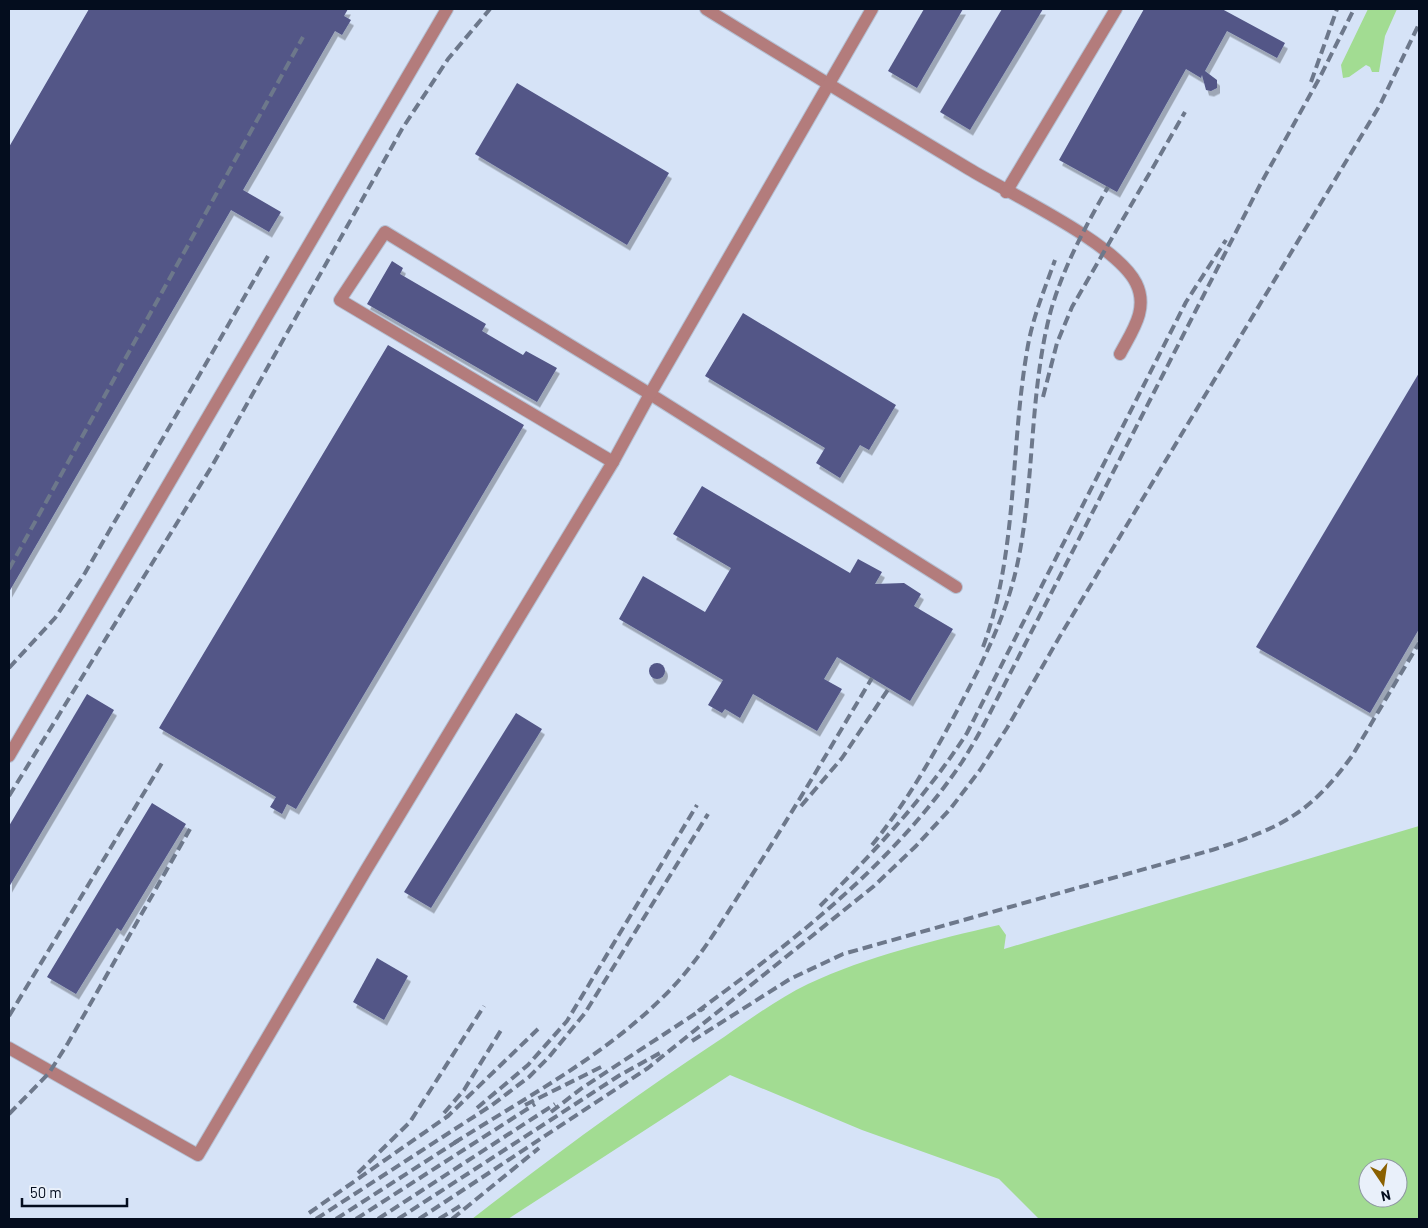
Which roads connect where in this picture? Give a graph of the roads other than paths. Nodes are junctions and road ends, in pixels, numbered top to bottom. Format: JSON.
{"nodes":[{"id":1,"x":447,"y":9,"type":"edge"},
{"id":2,"x":706,"y":9,"type":"edge"},
{"id":3,"x":872,"y":9,"type":"edge"},
{"id":4,"x":1116,"y":9,"type":"edge"},
{"id":5,"x":828,"y":84,"type":"junction"},
{"id":6,"x":1006,"y":192,"type":"junction"},
{"id":7,"x":1120,"y":354,"type":"dead end"},
{"id":8,"x":650,"y":394,"type":"junction"},
{"id":9,"x":613,"y":462,"type":"junction"},
{"id":10,"x":956,"y":587,"type":"dead end"},
{"id":11,"x":9,"y":756,"type":"edge"},
{"id":12,"x":9,"y":1048,"type":"edge"}],
"edges":[{"from":1,"to":11,"type":"lane"},
{"from":2,"to":5,"type":"lane"},
{"from":3,"to":5,"type":"lane"},
{"from":4,"to":6,"type":"lane"},
{"from":5,"to":6,"type":"lane"},
{"from":5,"to":8,"type":"lane"},
{"from":6,"to":7,"type":"lane"},
{"from":8,"to":9,"type":"lane"},
{"from":8,"to":9,"type":"lane"},
{"from":8,"to":10,"type":"lane"},
{"from":9,"to":12,"type":"lane"}]}
